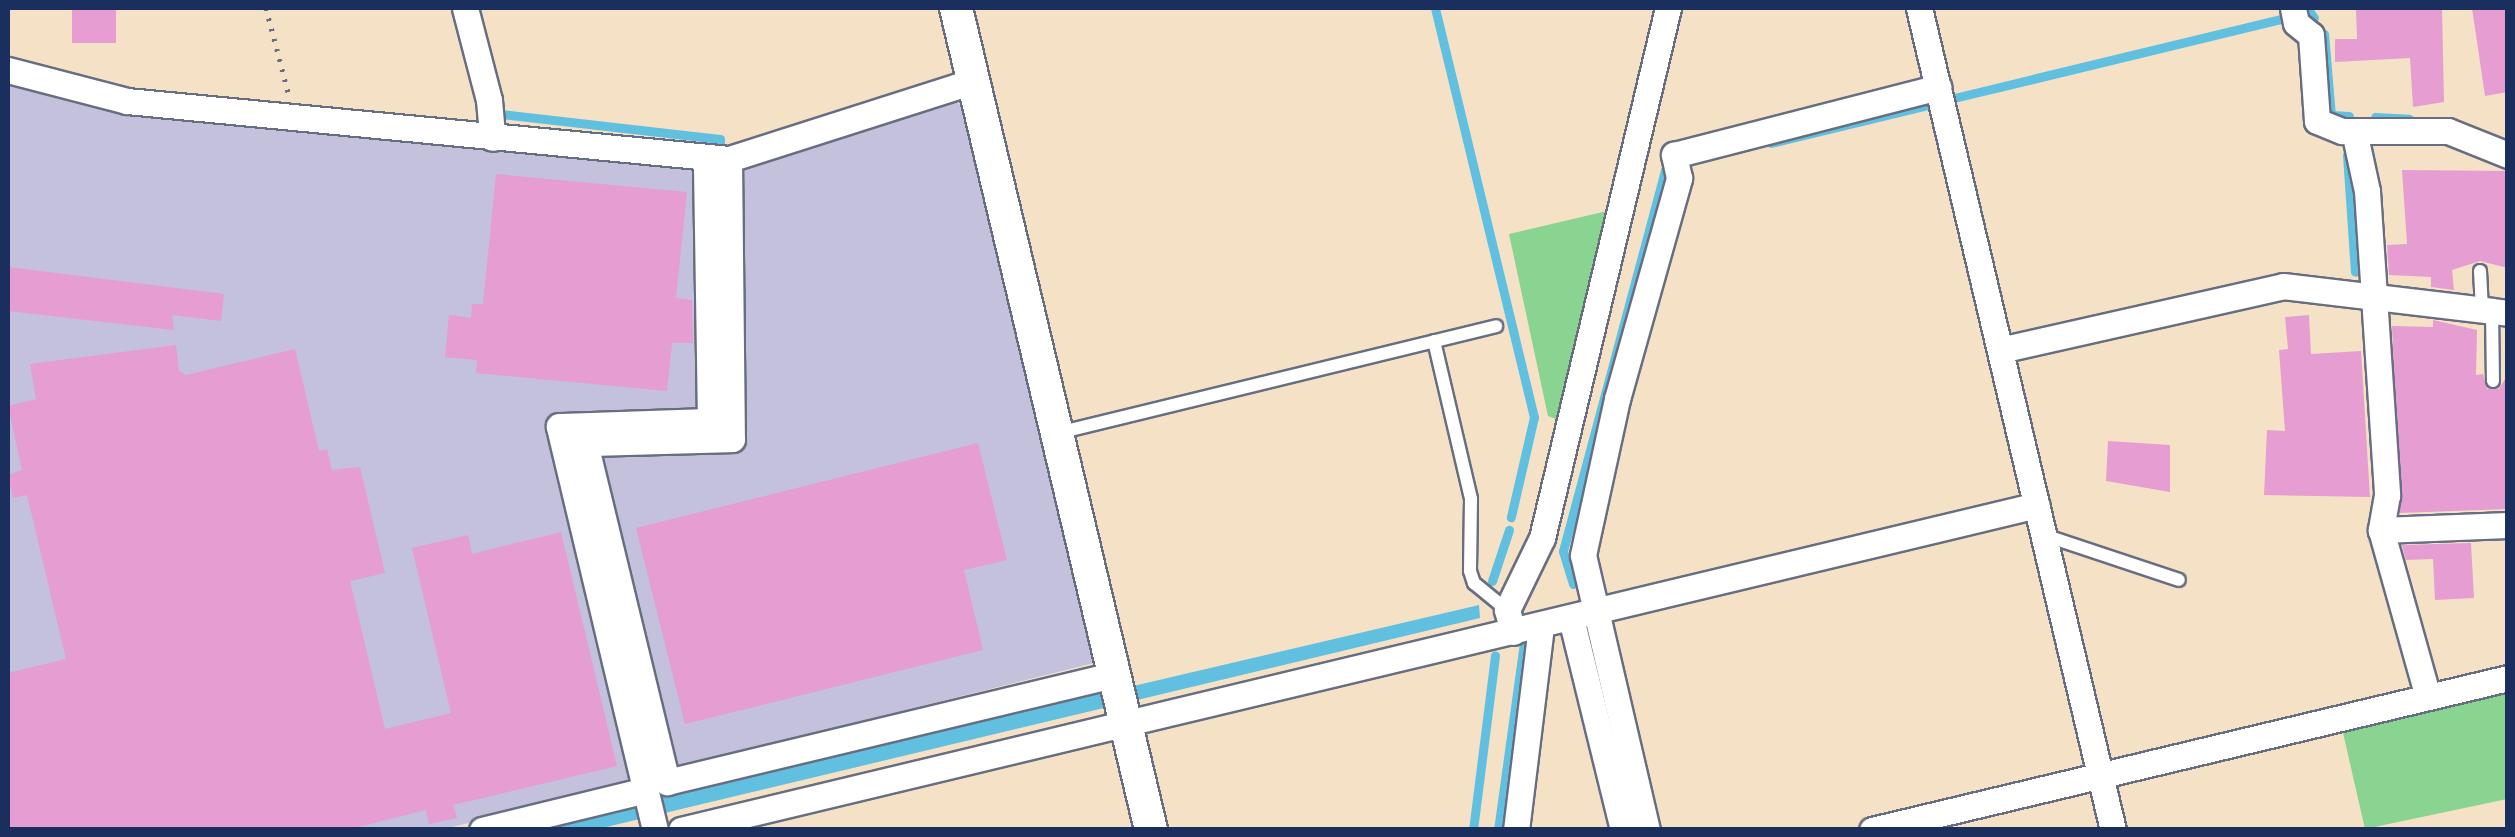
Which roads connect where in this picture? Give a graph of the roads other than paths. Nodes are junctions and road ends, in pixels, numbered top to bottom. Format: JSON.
{"nodes":[{"id":1,"x":465,"y":8,"type":"edge"},
{"id":2,"x":956,"y":8,"type":"edge"},
{"id":3,"x":1668,"y":8,"type":"edge"},
{"id":4,"x":1919,"y":8,"type":"edge"},
{"id":5,"x":2294,"y":8,"type":"edge"},
{"id":6,"x":8,"y":70,"type":"edge"},
{"id":7,"x":974,"y":81,"type":"junction"},
{"id":8,"x":1938,"y":88,"type":"junction"},
{"id":9,"x":2354,"y":131,"type":"junction"},
{"id":10,"x":492,"y":138,"type":"junction"},
{"id":11,"x":2508,"y":155,"type":"edge"},
{"id":12,"x":717,"y":159,"type":"junction"},
{"id":13,"x":2480,"y":270,"type":"dead end"},
{"id":14,"x":2371,"y":292,"type":"junction"},
{"id":15,"x":2494,"y":311,"type":"edge"},
{"id":16,"x":1496,"y":326,"type":"dead end"},
{"id":17,"x":1434,"y":342,"type":"junction"},
{"id":18,"x":2000,"y":350,"type":"junction"},
{"id":19,"x":2493,"y":381,"type":"dead end"},
{"id":20,"x":1058,"y":434,"type":"junction"},
{"id":21,"x":2037,"y":505,"type":"junction"},
{"id":22,"x":2508,"y":524,"type":"edge"},
{"id":23,"x":2381,"y":530,"type":"junction"},
{"id":24,"x":2044,"y":535,"type":"junction"},
{"id":25,"x":2178,"y":580,"type":"dead end"},
{"id":26,"x":1584,"y":615,"type":"junction"},
{"id":27,"x":1510,"y":621,"type":"junction"},
{"id":28,"x":1541,"y":626,"type":"junction"},
{"id":29,"x":2508,"y":678,"type":"edge"},
{"id":30,"x":2426,"y":694,"type":"junction"},
{"id":31,"x":1122,"y":700,"type":"junction"},
{"id":32,"x":650,"y":760,"type":"junction"},
{"id":33,"x":2100,"y":776,"type":"junction"},
{"id":34,"x":647,"y":793,"type":"junction"},
{"id":35,"x":655,"y":827,"type":"edge"},
{"id":36,"x":482,"y":830,"type":"edge"},
{"id":37,"x":681,"y":830,"type":"edge"},
{"id":38,"x":1151,"y":830,"type":"edge"},
{"id":39,"x":1516,"y":830,"type":"edge"},
{"id":40,"x":1623,"y":830,"type":"edge"},
{"id":41,"x":1648,"y":830,"type":"edge"},
{"id":42,"x":1872,"y":830,"type":"edge"},
{"id":43,"x":2113,"y":830,"type":"edge"}],
"edges":[{"from":1,"to":10,"type":"street"},
{"from":2,"to":7,"type":"street"},
{"from":3,"to":27,"type":"street"},
{"from":4,"to":8,"type":"street"},
{"from":5,"to":9,"type":"street"},
{"from":6,"to":10,"type":"street"},
{"from":7,"to":12,"type":"street"},
{"from":7,"to":20,"type":"street"},
{"from":8,"to":18,"type":"street"},
{"from":8,"to":26,"type":"street"},
{"from":9,"to":11,"type":"street"},
{"from":9,"to":14,"type":"street"},
{"from":10,"to":12,"type":"street"},
{"from":12,"to":32,"type":"street"},
{"from":13,"to":15,"type":"lane"},
{"from":14,"to":15,"type":"street"},
{"from":14,"to":18,"type":"street"},
{"from":14,"to":23,"type":"street"},
{"from":15,"to":19,"type":"lane"},
{"from":16,"to":17,"type":"lane"},
{"from":17,"to":20,"type":"lane"},
{"from":17,"to":27,"type":"lane"},
{"from":18,"to":21,"type":"street"},
{"from":20,"to":31,"type":"street"},
{"from":21,"to":24,"type":"street"},
{"from":21,"to":26,"type":"street"},
{"from":22,"to":23,"type":"street"},
{"from":23,"to":30,"type":"street"},
{"from":24,"to":25,"type":"lane"},
{"from":24,"to":33,"type":"street"},
{"from":26,"to":28,"type":"street"},
{"from":26,"to":40,"type":"street"},
{"from":26,"to":41,"type":"street"},
{"from":27,"to":28,"type":"street"},
{"from":27,"to":31,"type":"street"},
{"from":28,"to":39,"type":"street"},
{"from":29,"to":30,"type":"street"},
{"from":30,"to":33,"type":"street"},
{"from":31,"to":32,"type":"street"},
{"from":31,"to":37,"type":"street"},
{"from":31,"to":38,"type":"street"},
{"from":32,"to":34,"type":"street"},
{"from":33,"to":42,"type":"street"},
{"from":33,"to":43,"type":"street"},
{"from":34,"to":35,"type":"street"},
{"from":34,"to":36,"type":"street"}]}
